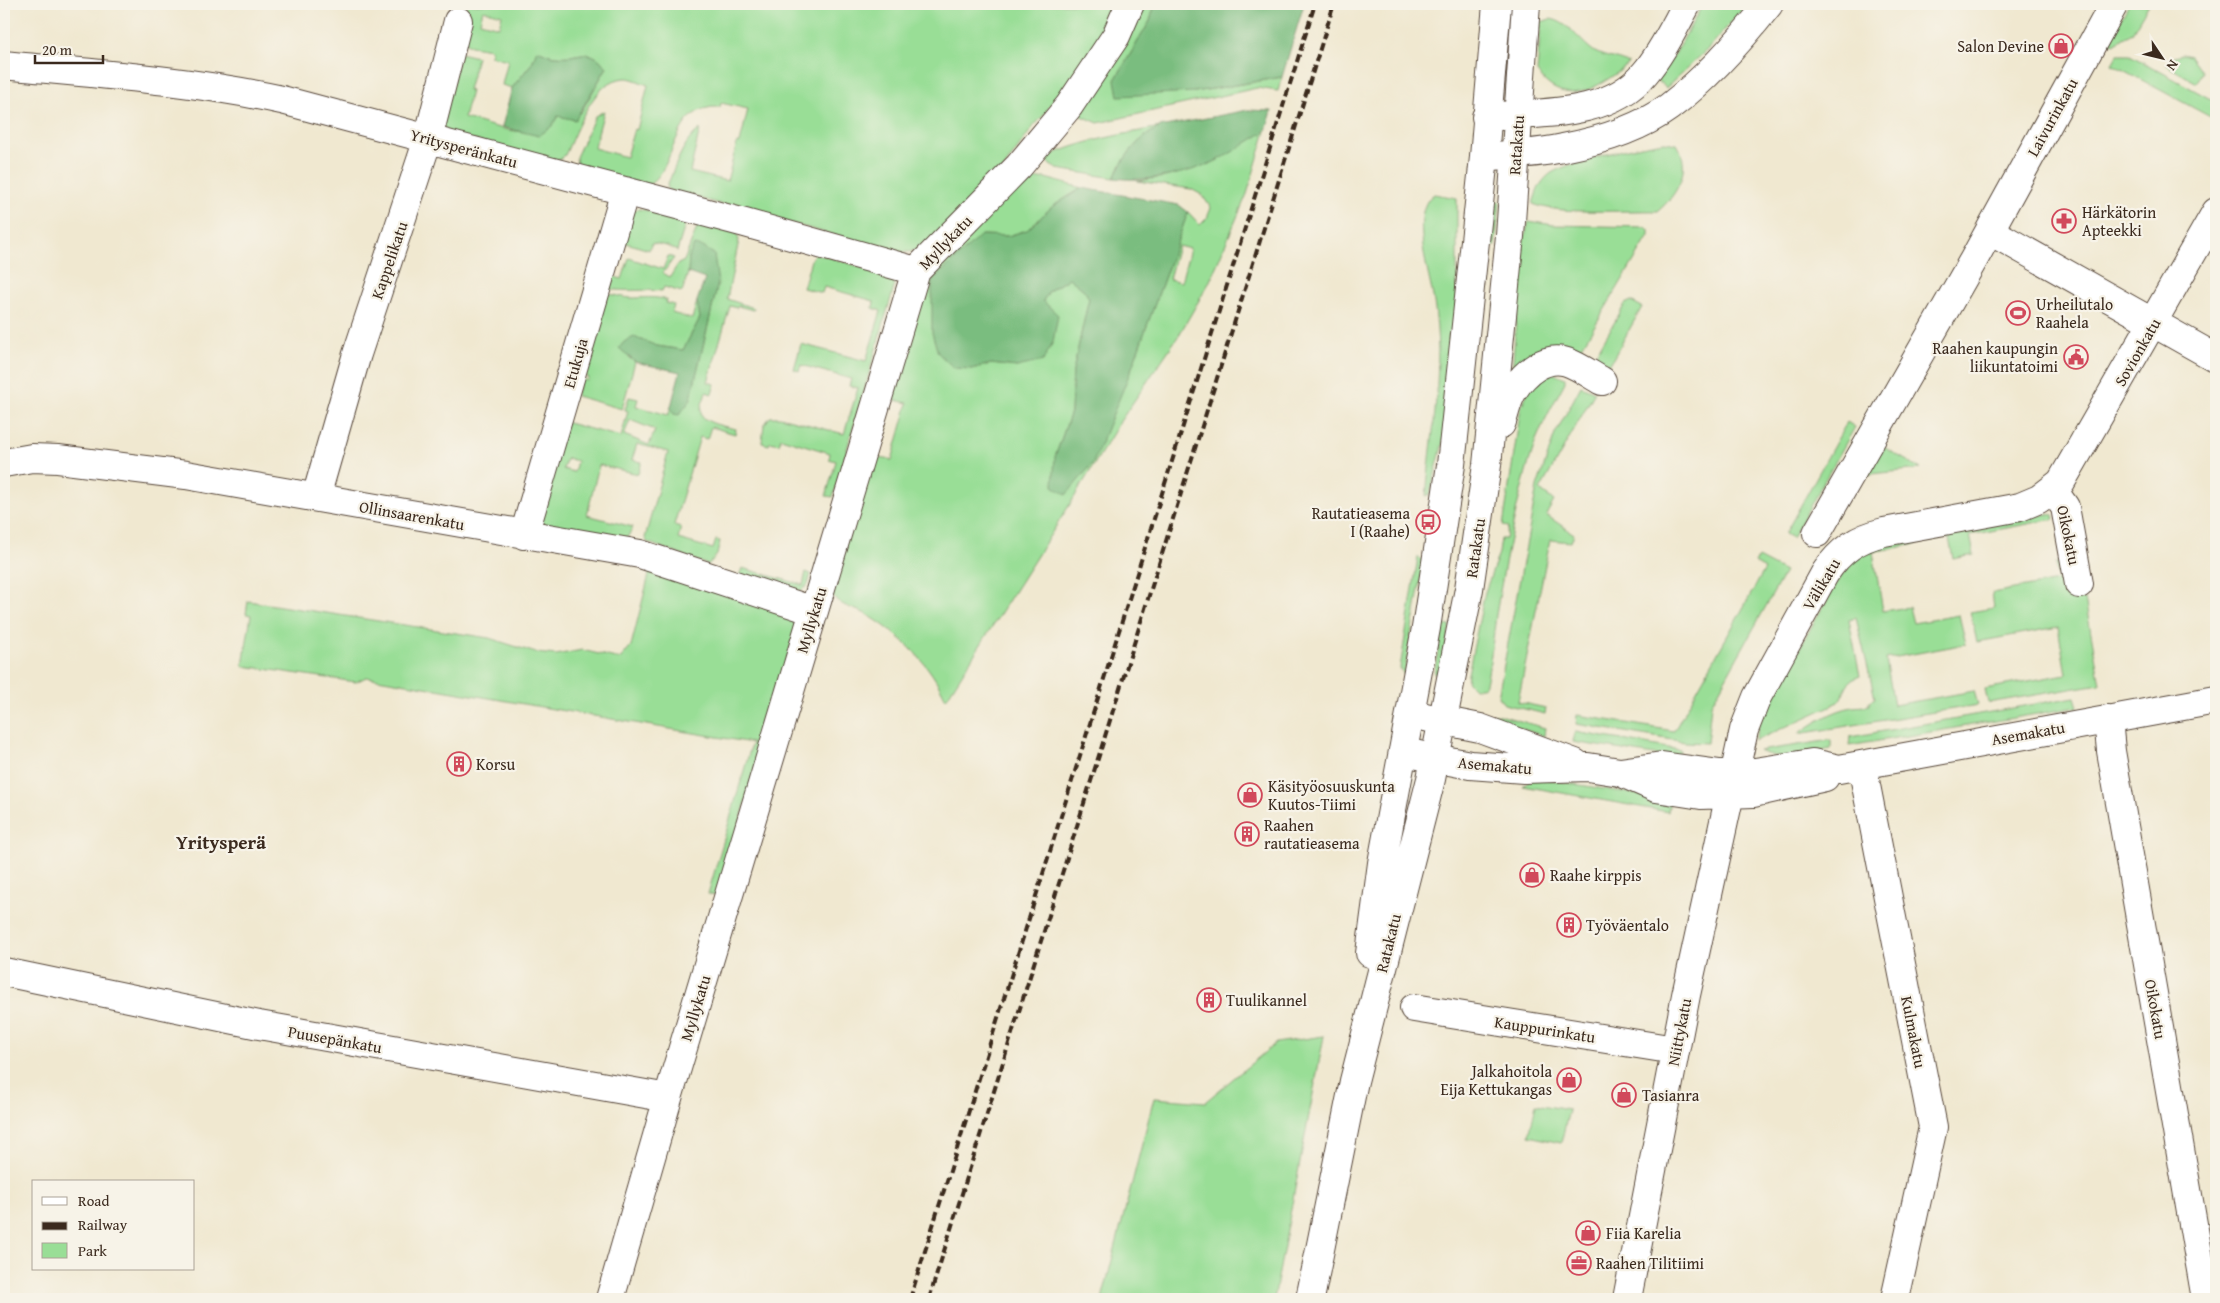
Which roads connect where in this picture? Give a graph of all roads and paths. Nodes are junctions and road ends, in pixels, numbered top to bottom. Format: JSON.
{"nodes":[{"id":1,"x":1130,"y":4,"type":"edge"},
{"id":2,"x":1497,"y":4,"type":"edge"},
{"id":3,"x":1526,"y":4,"type":"edge"},
{"id":4,"x":1687,"y":4,"type":"edge"},
{"id":5,"x":1770,"y":4,"type":"edge"},
{"id":6,"x":2114,"y":4,"type":"edge"},
{"id":7,"x":458,"y":21,"type":"dead end"},
{"id":8,"x":4,"y":65,"type":"edge"},
{"id":9,"x":1519,"y":114,"type":"junction"},
{"id":10,"x":1486,"y":117,"type":"junction"},
{"id":11,"x":428,"y":139,"type":"junction"},
{"id":12,"x":1516,"y":154,"type":"junction"},
{"id":13,"x":1484,"y":157,"type":"junction"},
{"id":14,"x":625,"y":191,"type":"junction"},
{"id":15,"x":2216,"y":212,"type":"edge"},
{"id":16,"x":1990,"y":231,"type":"junction"},
{"id":17,"x":916,"y":271,"type":"junction"},
{"id":18,"x":2154,"y":322,"type":"junction"},
{"id":19,"x":2216,"y":358,"type":"edge"},
{"id":20,"x":1602,"y":381,"type":"dead end"},
{"id":21,"x":4,"y":463,"type":"edge"},
{"id":22,"x":2053,"y":490,"type":"junction"},
{"id":23,"x":316,"y":497,"type":"junction"},
{"id":24,"x":1482,"y":498,"type":"junction"},
{"id":25,"x":1817,"y":533,"type":"dead end"},
{"id":26,"x":524,"y":535,"type":"junction"},
{"id":27,"x":2079,"y":584,"type":"dead end"},
{"id":28,"x":814,"y":611,"type":"junction"},
{"id":29,"x":2216,"y":700,"type":"edge"},
{"id":30,"x":1410,"y":714,"type":"junction"},
{"id":31,"x":2108,"y":718,"type":"junction"},
{"id":32,"x":1443,"y":720,"type":"junction"},
{"id":33,"x":1403,"y":752,"type":"junction"},
{"id":34,"x":1434,"y":758,"type":"junction"},
{"id":35,"x":1851,"y":766,"type":"junction"},
{"id":36,"x":1588,"y":767,"type":"junction"},
{"id":37,"x":1732,"y":784,"type":"junction"},
{"id":38,"x":4,"y":972,"type":"edge"},
{"id":39,"x":1414,"y":1008,"type":"dead end"},
{"id":40,"x":1675,"y":1050,"type":"junction"},
{"id":41,"x":1354,"y":1081,"type":"junction"},
{"id":42,"x":668,"y":1098,"type":"junction"},
{"id":43,"x":610,"y":1299,"type":"edge"},
{"id":44,"x":1310,"y":1299,"type":"edge"},
{"id":45,"x":1627,"y":1299,"type":"edge"},
{"id":46,"x":1896,"y":1299,"type":"edge"},
{"id":47,"x":2206,"y":1299,"type":"edge"}],
"edges":[{"from":1,"to":17,"type":"street","name":"Myllykatu"},
{"from":2,"to":10,"type":"street","name":"Ratakatu"},
{"from":3,"to":9,"type":"street","name":"Ratakatu"},
{"from":4,"to":9,"type":"street"},
{"from":5,"to":12,"type":"street"},
{"from":6,"to":16,"type":"street","name":"Laivurinkatu"},
{"from":7,"to":11,"type":"street","name":"Kappelikatu"},
{"from":8,"to":11,"type":"street","name":"Yritysperänkatu"},
{"from":9,"to":10,"type":"street"},
{"from":9,"to":12,"type":"street","name":"Ratakatu"},
{"from":10,"to":13,"type":"street","name":"Ratakatu"},
{"from":11,"to":14,"type":"street","name":"Yritysperänkatu"},
{"from":11,"to":23,"type":"street","name":"Kappelikatu"},
{"from":12,"to":13,"type":"street"},
{"from":12,"to":24,"type":"street","name":"Ratakatu"},
{"from":13,"to":30,"type":"street","name":"Ratakatu"},
{"from":14,"to":17,"type":"street","name":"Yritysperänkatu"},
{"from":14,"to":26,"type":"street","name":"Etukuja"},
{"from":15,"to":18,"type":"street","name":"Sovionkatu"},
{"from":16,"to":18,"type":"street"},
{"from":16,"to":25,"type":"street","name":"Laivurinkatu"},
{"from":17,"to":28,"type":"street","name":"Myllykatu"},
{"from":18,"to":19,"type":"street"},
{"from":18,"to":22,"type":"street","name":"Sovionkatu"},
{"from":20,"to":24,"type":"street"},
{"from":21,"to":23,"type":"street","name":"Ollinsaarenkatu"},
{"from":22,"to":27,"type":"street","name":"Oikokatu"},
{"from":22,"to":37,"type":"street","name":"Välikatu"},
{"from":23,"to":26,"type":"street","name":"Ollinsaarenkatu"},
{"from":24,"to":32,"type":"street","name":"Ratakatu"},
{"from":26,"to":28,"type":"street","name":"Ollinsaarenkatu"},
{"from":28,"to":42,"type":"street","name":"Myllykatu"},
{"from":29,"to":31,"type":"street","name":"Asemakatu"},
{"from":30,"to":32,"type":"street","name":"Asemakatu"},
{"from":30,"to":33,"type":"street","name":"Ratakatu"},
{"from":31,"to":35,"type":"street","name":"Asemakatu"},
{"from":31,"to":47,"type":"street","name":"Oikokatu"},
{"from":32,"to":34,"type":"street","name":"Ratakatu"},
{"from":32,"to":36,"type":"street","name":"Asemakatu"},
{"from":33,"to":34,"type":"street","name":"Asemakatu"},
{"from":33,"to":41,"type":"street","name":"Ratakatu"},
{"from":34,"to":36,"type":"street","name":"Asemakatu"},
{"from":34,"to":41,"type":"street","name":"Ratakatu"},
{"from":35,"to":37,"type":"street","name":"Asemakatu"},
{"from":35,"to":46,"type":"street","name":"Kulmakatu"},
{"from":36,"to":37,"type":"street","name":"Asemakatu"},
{"from":37,"to":40,"type":"street","name":"Niittykatu"},
{"from":38,"to":42,"type":"street","name":"Puusepänkatu"},
{"from":39,"to":40,"type":"street","name":"Kauppurinkatu"},
{"from":40,"to":45,"type":"street","name":"Niittykatu"},
{"from":41,"to":44,"type":"street","name":"Ratakatu"},
{"from":42,"to":43,"type":"street","name":"Myllykatu"}]}
